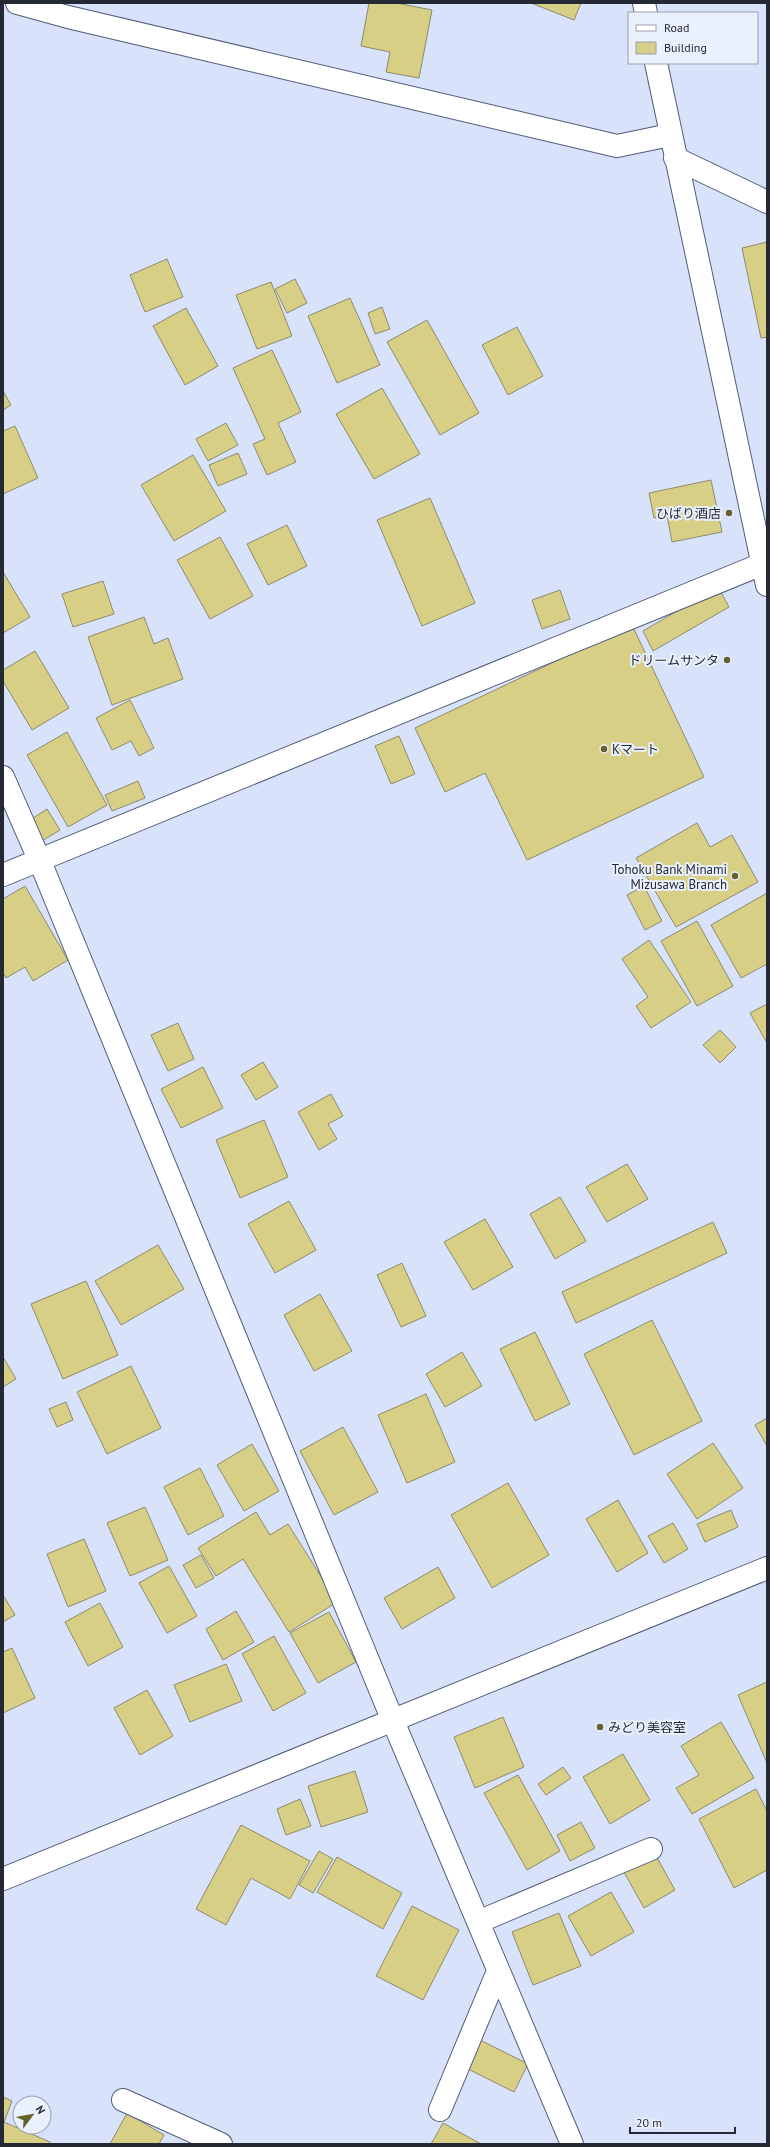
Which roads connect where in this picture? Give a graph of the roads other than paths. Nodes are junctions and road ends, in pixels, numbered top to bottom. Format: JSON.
{"nodes":[{"id":1,"x":17,"y":3,"type":"edge"},
{"id":2,"x":656,"y":64,"type":"edge"},
{"id":3,"x":670,"y":135,"type":"junction"},
{"id":4,"x":675,"y":158,"type":"junction"},
{"id":5,"x":767,"y":202,"type":"edge"},
{"id":6,"x":764,"y":564,"type":"edge"},
{"id":7,"x":767,"y":585,"type":"edge"},
{"id":8,"x":3,"y":777,"type":"edge"},
{"id":9,"x":40,"y":859,"type":"junction"},
{"id":10,"x":3,"y":875,"type":"edge"},
{"id":11,"x":767,"y":1568,"type":"edge"},
{"id":12,"x":393,"y":1722,"type":"junction"},
{"id":13,"x":651,"y":1849,"type":"dead end"},
{"id":14,"x":3,"y":1879,"type":"edge"},
{"id":15,"x":478,"y":1922,"type":"junction"},
{"id":16,"x":498,"y":1970,"type":"junction"},
{"id":17,"x":123,"y":2100,"type":"dead end"},
{"id":18,"x":440,"y":2110,"type":"dead end"},
{"id":19,"x":221,"y":2144,"type":"edge"},
{"id":20,"x":572,"y":2144,"type":"edge"}],
"edges":[{"from":1,"to":3,"type":"street"},
{"from":2,"to":3,"type":"street"},
{"from":3,"to":4,"type":"street"},
{"from":4,"to":5,"type":"street"},
{"from":4,"to":6,"type":"street"},
{"from":6,"to":7,"type":"street"},
{"from":6,"to":9,"type":"street"},
{"from":8,"to":9,"type":"street"},
{"from":9,"to":10,"type":"street"},
{"from":9,"to":12,"type":"street"},
{"from":11,"to":12,"type":"street"},
{"from":12,"to":14,"type":"street"},
{"from":12,"to":15,"type":"street"},
{"from":13,"to":15,"type":"street"},
{"from":15,"to":16,"type":"street"},
{"from":16,"to":18,"type":"street"},
{"from":16,"to":20,"type":"street"},
{"from":17,"to":19,"type":"street"}]}
